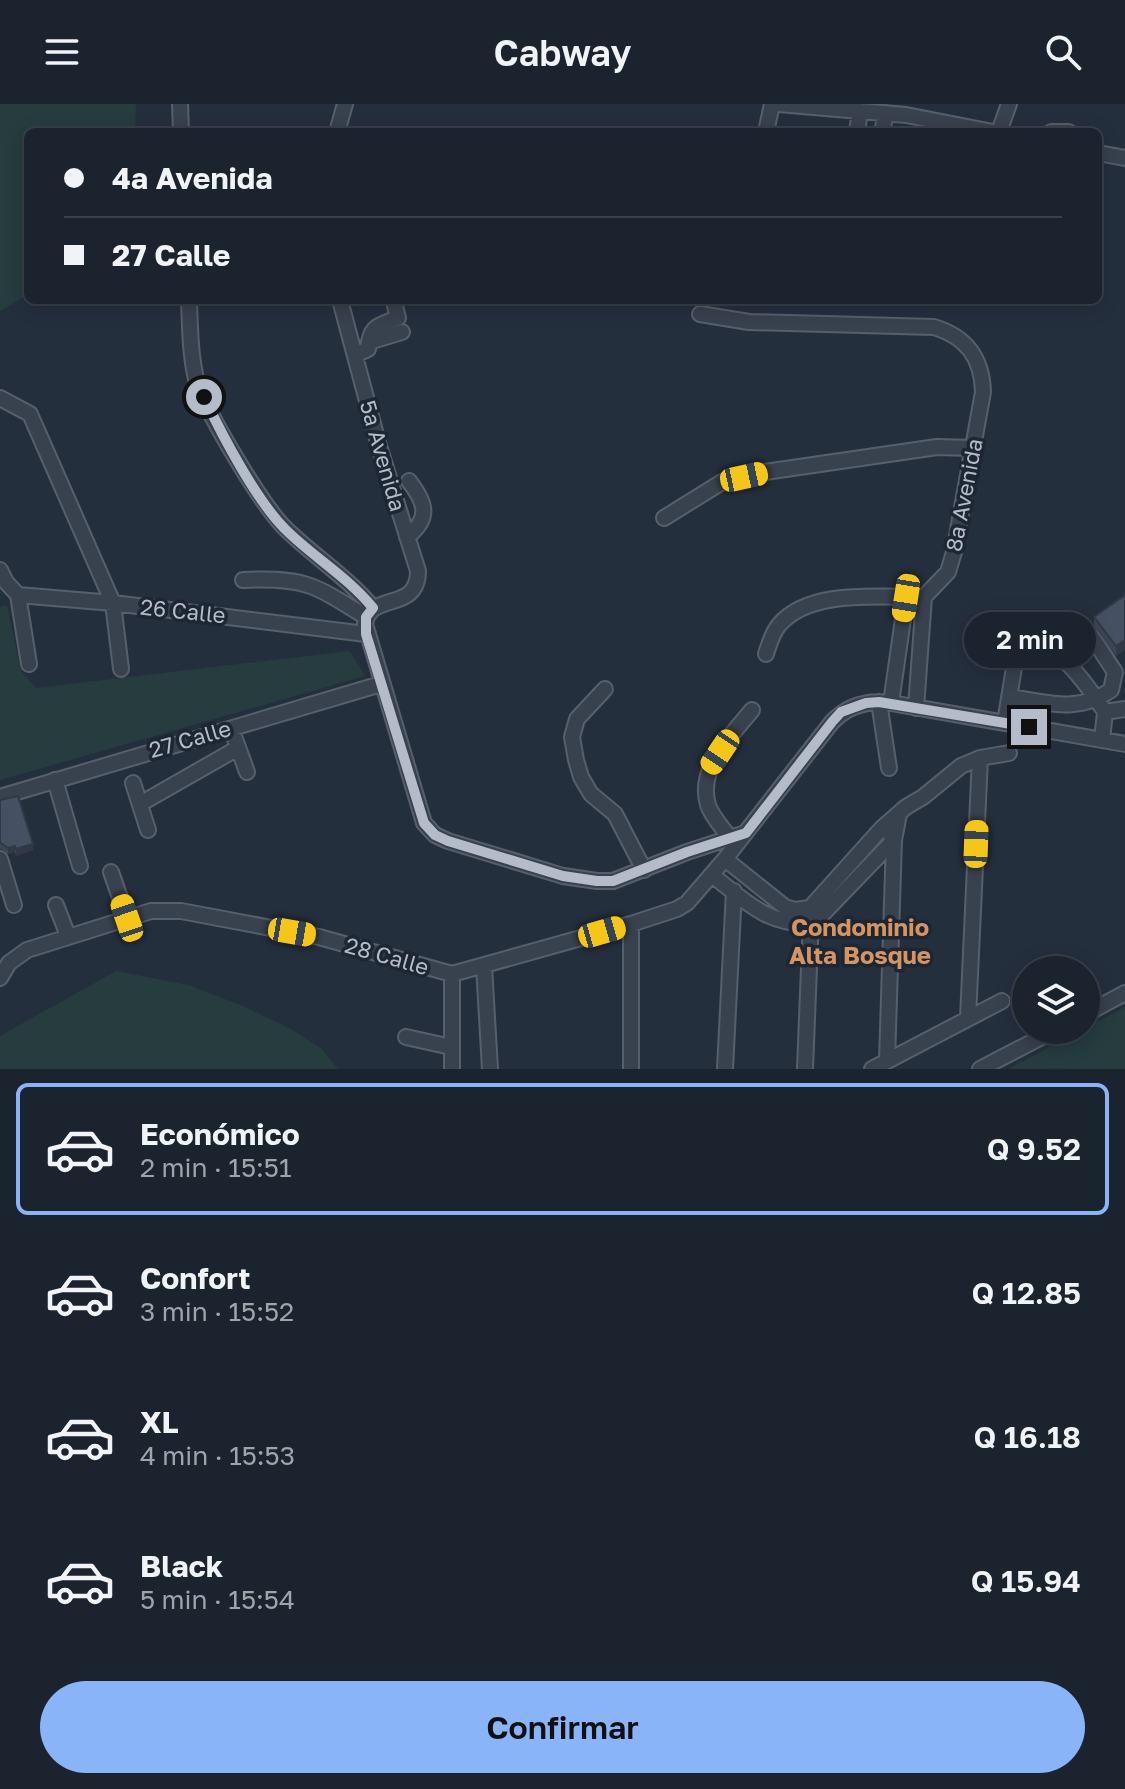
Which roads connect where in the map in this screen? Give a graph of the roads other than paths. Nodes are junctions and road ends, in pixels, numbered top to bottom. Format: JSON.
{"nodes":[{"id":1,"x":180,"y":104,"type":"edge"},
{"id":2,"x":345,"y":104,"type":"edge"},
{"id":3,"x":772,"y":104,"type":"edge"},
{"id":4,"x":779,"y":104,"type":"edge"},
{"id":5,"x":1009,"y":104,"type":"edge"},
{"id":6,"x":860,"y":111,"type":"junction"},
{"id":7,"x":886,"y":113,"type":"junction"},
{"id":8,"x":928,"y":126,"type":"edge"},
{"id":9,"x":181,"y":128,"type":"edge"},
{"id":10,"x":338,"y":128,"type":"edge"},
{"id":11,"x":767,"y":128,"type":"edge"},
{"id":12,"x":858,"y":128,"type":"edge"},
{"id":13,"x":883,"y":128,"type":"edge"},
{"id":14,"x":949,"y":128,"type":"edge"},
{"id":15,"x":994,"y":128,"type":"edge"},
{"id":16,"x":1102,"y":154,"type":"edge"},
{"id":17,"x":1125,"y":158,"type":"edge"},
{"id":18,"x":189,"y":304,"type":"edge"},
{"id":19,"x":341,"y":304,"type":"edge"},
{"id":20,"x":700,"y":314,"type":"dead end"},
{"id":21,"x":399,"y":324,"type":"dead end"},
{"id":22,"x":355,"y":355,"type":"junction"},
{"id":23,"x":0,"y":398,"type":"edge"},
{"id":24,"x":973,"y":448,"type":"junction"},
{"id":25,"x":409,"y":481,"type":"dead end"},
{"id":26,"x":664,"y":518,"type":"dead end"},
{"id":27,"x":407,"y":537,"type":"junction"},
{"id":28,"x":3,"y":576,"type":"edge"},
{"id":29,"x":243,"y":580,"type":"dead end"},
{"id":30,"x":18,"y":595,"type":"junction"},
{"id":31,"x":924,"y":597,"type":"junction"},
{"id":32,"x":906,"y":598,"type":"junction"},
{"id":33,"x":113,"y":603,"type":"junction"},
{"id":34,"x":369,"y":612,"type":"junction"},
{"id":35,"x":366,"y":634,"type":"junction"},
{"id":36,"x":1036,"y":647,"type":"junction"},
{"id":37,"x":766,"y":654,"type":"dead end"},
{"id":38,"x":29,"y":664,"type":"dead end"},
{"id":39,"x":121,"y":669,"type":"dead end"},
{"id":40,"x":381,"y":684,"type":"junction"},
{"id":41,"x":605,"y":689,"type":"dead end"},
{"id":42,"x":1010,"y":697,"type":"junction"},
{"id":43,"x":885,"y":702,"type":"junction"},
{"id":44,"x":1101,"y":706,"type":"junction"},
{"id":45,"x":916,"y":708,"type":"junction"},
{"id":46,"x":1125,"y":709,"type":"edge"},
{"id":47,"x":752,"y":710,"type":"dead end"},
{"id":48,"x":1005,"y":723,"type":"junction"},
{"id":49,"x":231,"y":727,"type":"junction"},
{"id":50,"x":1102,"y":740,"type":"junction"},
{"id":51,"x":1125,"y":744,"type":"edge"},
{"id":52,"x":238,"y":748,"type":"junction"},
{"id":53,"x":1009,"y":753,"type":"dead end"},
{"id":54,"x":980,"y":758,"type":"junction"},
{"id":55,"x":889,"y":768,"type":"dead end"},
{"id":56,"x":247,"y":772,"type":"dead end"},
{"id":57,"x":55,"y":780,"type":"junction"},
{"id":58,"x":133,"y":783,"type":"dead end"},
{"id":59,"x":0,"y":797,"type":"edge"},
{"id":60,"x":140,"y":804,"type":"junction"},
{"id":61,"x":899,"y":814,"type":"junction"},
{"id":62,"x":882,"y":828,"type":"junction"},
{"id":63,"x":148,"y":830,"type":"dead end"},
{"id":64,"x":746,"y":833,"type":"junction"},
{"id":65,"x":729,"y":837,"type":"junction"},
{"id":66,"x":894,"y":840,"type":"junction"},
{"id":67,"x":0,"y":859,"type":"edge"},
{"id":68,"x":725,"y":859,"type":"junction"},
{"id":69,"x":80,"y":866,"type":"dead end"},
{"id":70,"x":644,"y":870,"type":"junction"},
{"id":71,"x":111,"y":872,"type":"dead end"},
{"id":72,"x":712,"y":875,"type":"junction"},
{"id":73,"x":734,"y":891,"type":"junction"},
{"id":74,"x":14,"y":905,"type":"dead end"},
{"id":75,"x":56,"y":905,"type":"dead end"},
{"id":76,"x":810,"y":908,"type":"junction"},
{"id":77,"x":127,"y":918,"type":"junction"},
{"id":78,"x":631,"y":924,"type":"junction"},
{"id":79,"x":812,"y":925,"type":"junction"},
{"id":80,"x":68,"y":936,"type":"junction"},
{"id":81,"x":484,"y":966,"type":"junction"},
{"id":82,"x":3,"y":968,"type":"edge"},
{"id":83,"x":452,"y":974,"type":"junction"},
{"id":84,"x":1125,"y":993,"type":"edge"},
{"id":85,"x":1002,"y":1001,"type":"dead end"},
{"id":86,"x":1100,"y":1006,"type":"edge"},
{"id":87,"x":968,"y":1018,"type":"junction"},
{"id":88,"x":406,"y":1037,"type":"dead end"},
{"id":89,"x":1028,"y":1044,"type":"edge"},
{"id":90,"x":451,"y":1047,"type":"junction"},
{"id":91,"x":887,"y":1061,"type":"junction"},
{"id":92,"x":452,"y":1069,"type":"edge"},
{"id":93,"x":490,"y":1069,"type":"edge"},
{"id":94,"x":631,"y":1069,"type":"edge"},
{"id":95,"x":725,"y":1069,"type":"edge"},
{"id":96,"x":805,"y":1069,"type":"edge"},
{"id":97,"x":872,"y":1069,"type":"edge"},
{"id":98,"x":980,"y":1069,"type":"edge"}],
"edges":[{"from":1,"to":9,"type":"street"},
{"from":2,"to":10,"type":"street"},
{"from":3,"to":11,"type":"street"},
{"from":4,"to":6,"type":"street"},
{"from":5,"to":15,"type":"street"},
{"from":6,"to":7,"type":"street"},
{"from":6,"to":12,"type":"street"},
{"from":7,"to":8,"type":"street"},
{"from":7,"to":13,"type":"street"},
{"from":8,"to":14,"type":"street"},
{"from":16,"to":17,"type":"street"},
{"from":18,"to":34,"type":"street"},
{"from":19,"to":22,"type":"street","name":"5a Avenida"},
{"from":20,"to":24,"type":"street","name":"8a Avenida"},
{"from":21,"to":22,"type":"street"},
{"from":22,"to":27,"type":"street","name":"5a Avenida"},
{"from":23,"to":33,"type":"street"},
{"from":24,"to":26,"type":"street"},
{"from":24,"to":31,"type":"street","name":"8a Avenida"},
{"from":25,"to":27,"type":"street"},
{"from":27,"to":34,"type":"street","name":"5a Avenida"},
{"from":28,"to":30,"type":"street"},
{"from":29,"to":34,"type":"street"},
{"from":30,"to":33,"type":"street","name":"26 Calle"},
{"from":30,"to":38,"type":"street"},
{"from":31,"to":32,"type":"street"},
{"from":31,"to":45,"type":"street"},
{"from":32,"to":37,"type":"street"},
{"from":32,"to":43,"type":"street"},
{"from":33,"to":35,"type":"street","name":"26 Calle"},
{"from":33,"to":39,"type":"street"},
{"from":34,"to":35,"type":"street"},
{"from":35,"to":40,"type":"street"},
{"from":36,"to":42,"type":"street"},
{"from":36,"to":44,"type":"street"},
{"from":36,"to":44,"type":"street"},
{"from":40,"to":49,"type":"street","name":"27 Calle"},
{"from":40,"to":70,"type":"street"},
{"from":41,"to":70,"type":"street"},
{"from":42,"to":44,"type":"street"},
{"from":42,"to":48,"type":"street"},
{"from":43,"to":45,"type":"street"},
{"from":43,"to":55,"type":"street"},
{"from":43,"to":64,"type":"street"},
{"from":44,"to":46,"type":"street"},
{"from":44,"to":50,"type":"street"},
{"from":45,"to":48,"type":"street"},
{"from":47,"to":65,"type":"street"},
{"from":48,"to":50,"type":"street"},
{"from":49,"to":52,"type":"street"},
{"from":49,"to":57,"type":"street","name":"27 Calle"},
{"from":50,"to":51,"type":"street"},
{"from":52,"to":56,"type":"street"},
{"from":52,"to":60,"type":"street"},
{"from":53,"to":54,"type":"street"},
{"from":54,"to":61,"type":"street"},
{"from":54,"to":87,"type":"street"},
{"from":57,"to":59,"type":"street","name":"27 Calle"},
{"from":57,"to":69,"type":"street"},
{"from":58,"to":60,"type":"street"},
{"from":60,"to":63,"type":"street"},
{"from":61,"to":62,"type":"street"},
{"from":61,"to":66,"type":"street"},
{"from":62,"to":66,"type":"street"},
{"from":62,"to":76,"type":"street"},
{"from":64,"to":65,"type":"street"},
{"from":64,"to":68,"type":"street","name":"28 Calle"},
{"from":65,"to":70,"type":"street"},
{"from":66,"to":79,"type":"street"},
{"from":66,"to":91,"type":"street"},
{"from":67,"to":74,"type":"street"},
{"from":68,"to":72,"type":"street","name":"28 Calle"},
{"from":68,"to":76,"type":"street"},
{"from":71,"to":77,"type":"street"},
{"from":72,"to":73,"type":"street"},
{"from":72,"to":78,"type":"street","name":"28 Calle"},
{"from":73,"to":79,"type":"street"},
{"from":73,"to":95,"type":"street"},
{"from":75,"to":80,"type":"street"},
{"from":76,"to":79,"type":"street"},
{"from":77,"to":80,"type":"street","name":"28 Calle"},
{"from":77,"to":83,"type":"street","name":"28 Calle"},
{"from":78,"to":81,"type":"street","name":"28 Calle"},
{"from":78,"to":94,"type":"street"},
{"from":79,"to":96,"type":"street"},
{"from":80,"to":82,"type":"street","name":"28 Calle"},
{"from":81,"to":83,"type":"street","name":"28 Calle"},
{"from":81,"to":93,"type":"street"},
{"from":83,"to":90,"type":"street"},
{"from":84,"to":86,"type":"street"},
{"from":85,"to":87,"type":"street"},
{"from":87,"to":91,"type":"street"},
{"from":88,"to":90,"type":"street"},
{"from":89,"to":98,"type":"street"},
{"from":90,"to":92,"type":"street"},
{"from":91,"to":97,"type":"street"}]}
